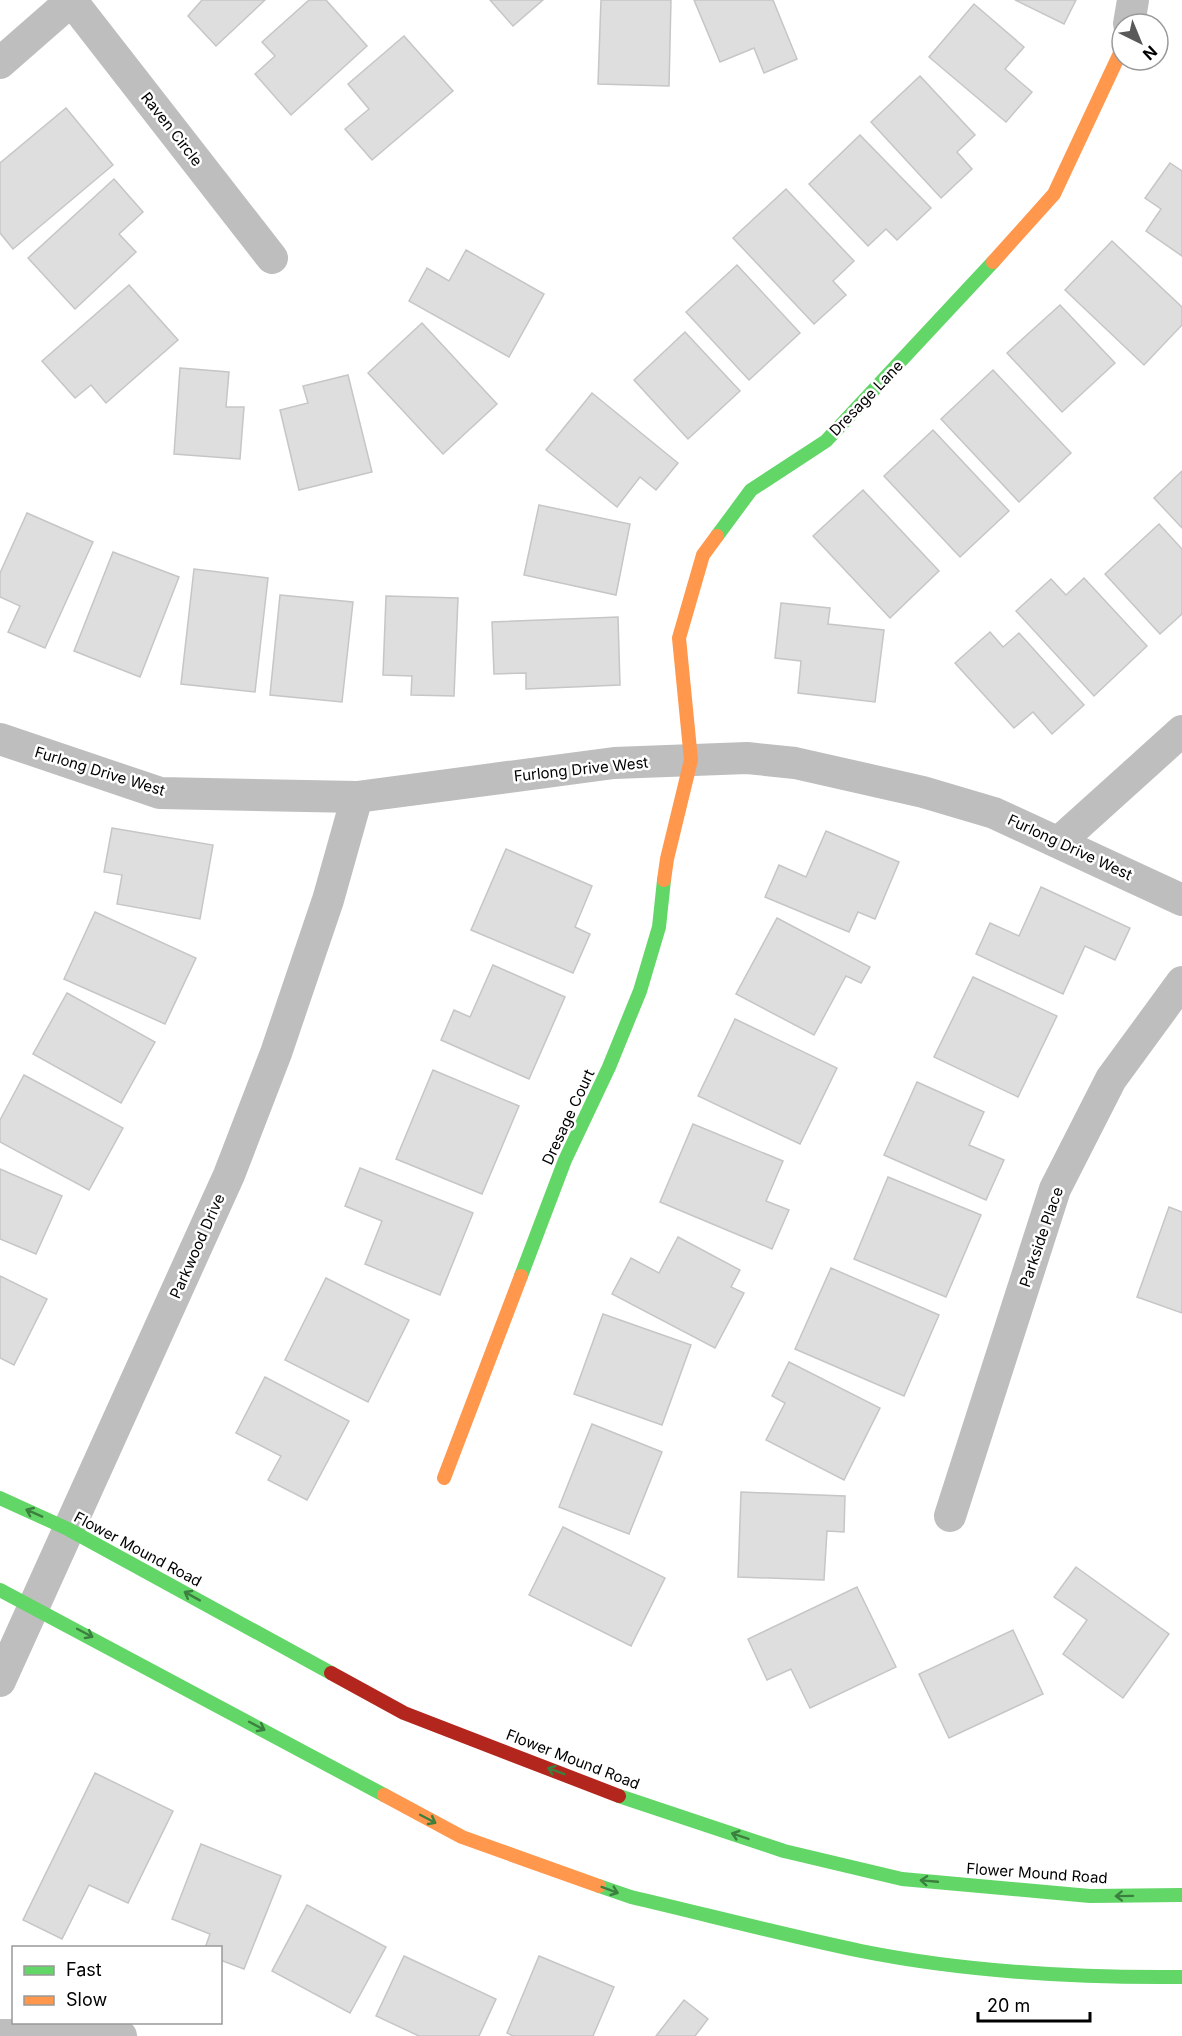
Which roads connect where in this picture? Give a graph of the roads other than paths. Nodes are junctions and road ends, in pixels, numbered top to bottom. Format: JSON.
{"nodes":[{"id":1,"x":72,"y":0,"type":"edge"},
{"id":2,"x":0,"y":63,"type":"edge"},
{"id":3,"x":1111,"y":72,"type":"edge"},
{"id":4,"x":272,"y":258,"type":"dead end"},
{"id":5,"x":1182,"y":731,"type":"edge"},
{"id":6,"x":0,"y":739,"type":"edge"},
{"id":7,"x":691,"y":760,"type":"junction"},
{"id":8,"x":357,"y":797,"type":"junction"},
{"id":9,"x":1060,"y":841,"type":"junction"},
{"id":10,"x":1182,"y":900,"type":"edge"},
{"id":11,"x":1182,"y":982,"type":"edge"},
{"id":12,"x":444,"y":1478,"type":"dead end"},
{"id":13,"x":0,"y":1498,"type":"edge"},
{"id":14,"x":950,"y":1516,"type":"dead end"},
{"id":15,"x":68,"y":1529,"type":"junction"},
{"id":16,"x":0,"y":1590,"type":"edge"},
{"id":17,"x":34,"y":1606,"type":"junction"},
{"id":18,"x":0,"y":1681,"type":"edge"},
{"id":19,"x":1182,"y":1895,"type":"edge"},
{"id":20,"x":1182,"y":1977,"type":"edge"},
{"id":21,"x":0,"y":2035,"type":"edge"},
{"id":22,"x":121,"y":2036,"type":"edge"}],
"edges":[{"from":1,"to":2,"type":"street"},
{"from":1,"to":4,"type":"street","name":"Raven Circle"},
{"from":3,"to":7,"type":"main road","name":"Dresage Lane"},
{"from":5,"to":9,"type":"street"},
{"from":6,"to":8,"type":"street","name":"Furlong Drive West"},
{"from":7,"to":8,"type":"street","name":"Furlong Drive West"},
{"from":7,"to":9,"type":"street","name":"Furlong Drive West"},
{"from":7,"to":12,"type":"main road","name":"Dresage Court"},
{"from":8,"to":15,"type":"street","name":"Parkwood Drive"},
{"from":9,"to":10,"type":"street","name":"Furlong Drive West"},
{"from":11,"to":14,"type":"street","name":"Parkside Place"},
{"from":15,"to":13,"type":"main road","name":"Flower Mound Road","one_way":true},
{"from":15,"to":17,"type":"street","name":"Parkwood Drive"},
{"from":19,"to":15,"type":"main road","name":"Flower Mound Road","one_way":true},
{"from":16,"to":17,"type":"main road"},
{"from":17,"to":18,"type":"street","name":"Parkwood Drive"},
{"from":17,"to":20,"type":"main road","one_way":true},
{"from":21,"to":22,"type":"street"}]}
